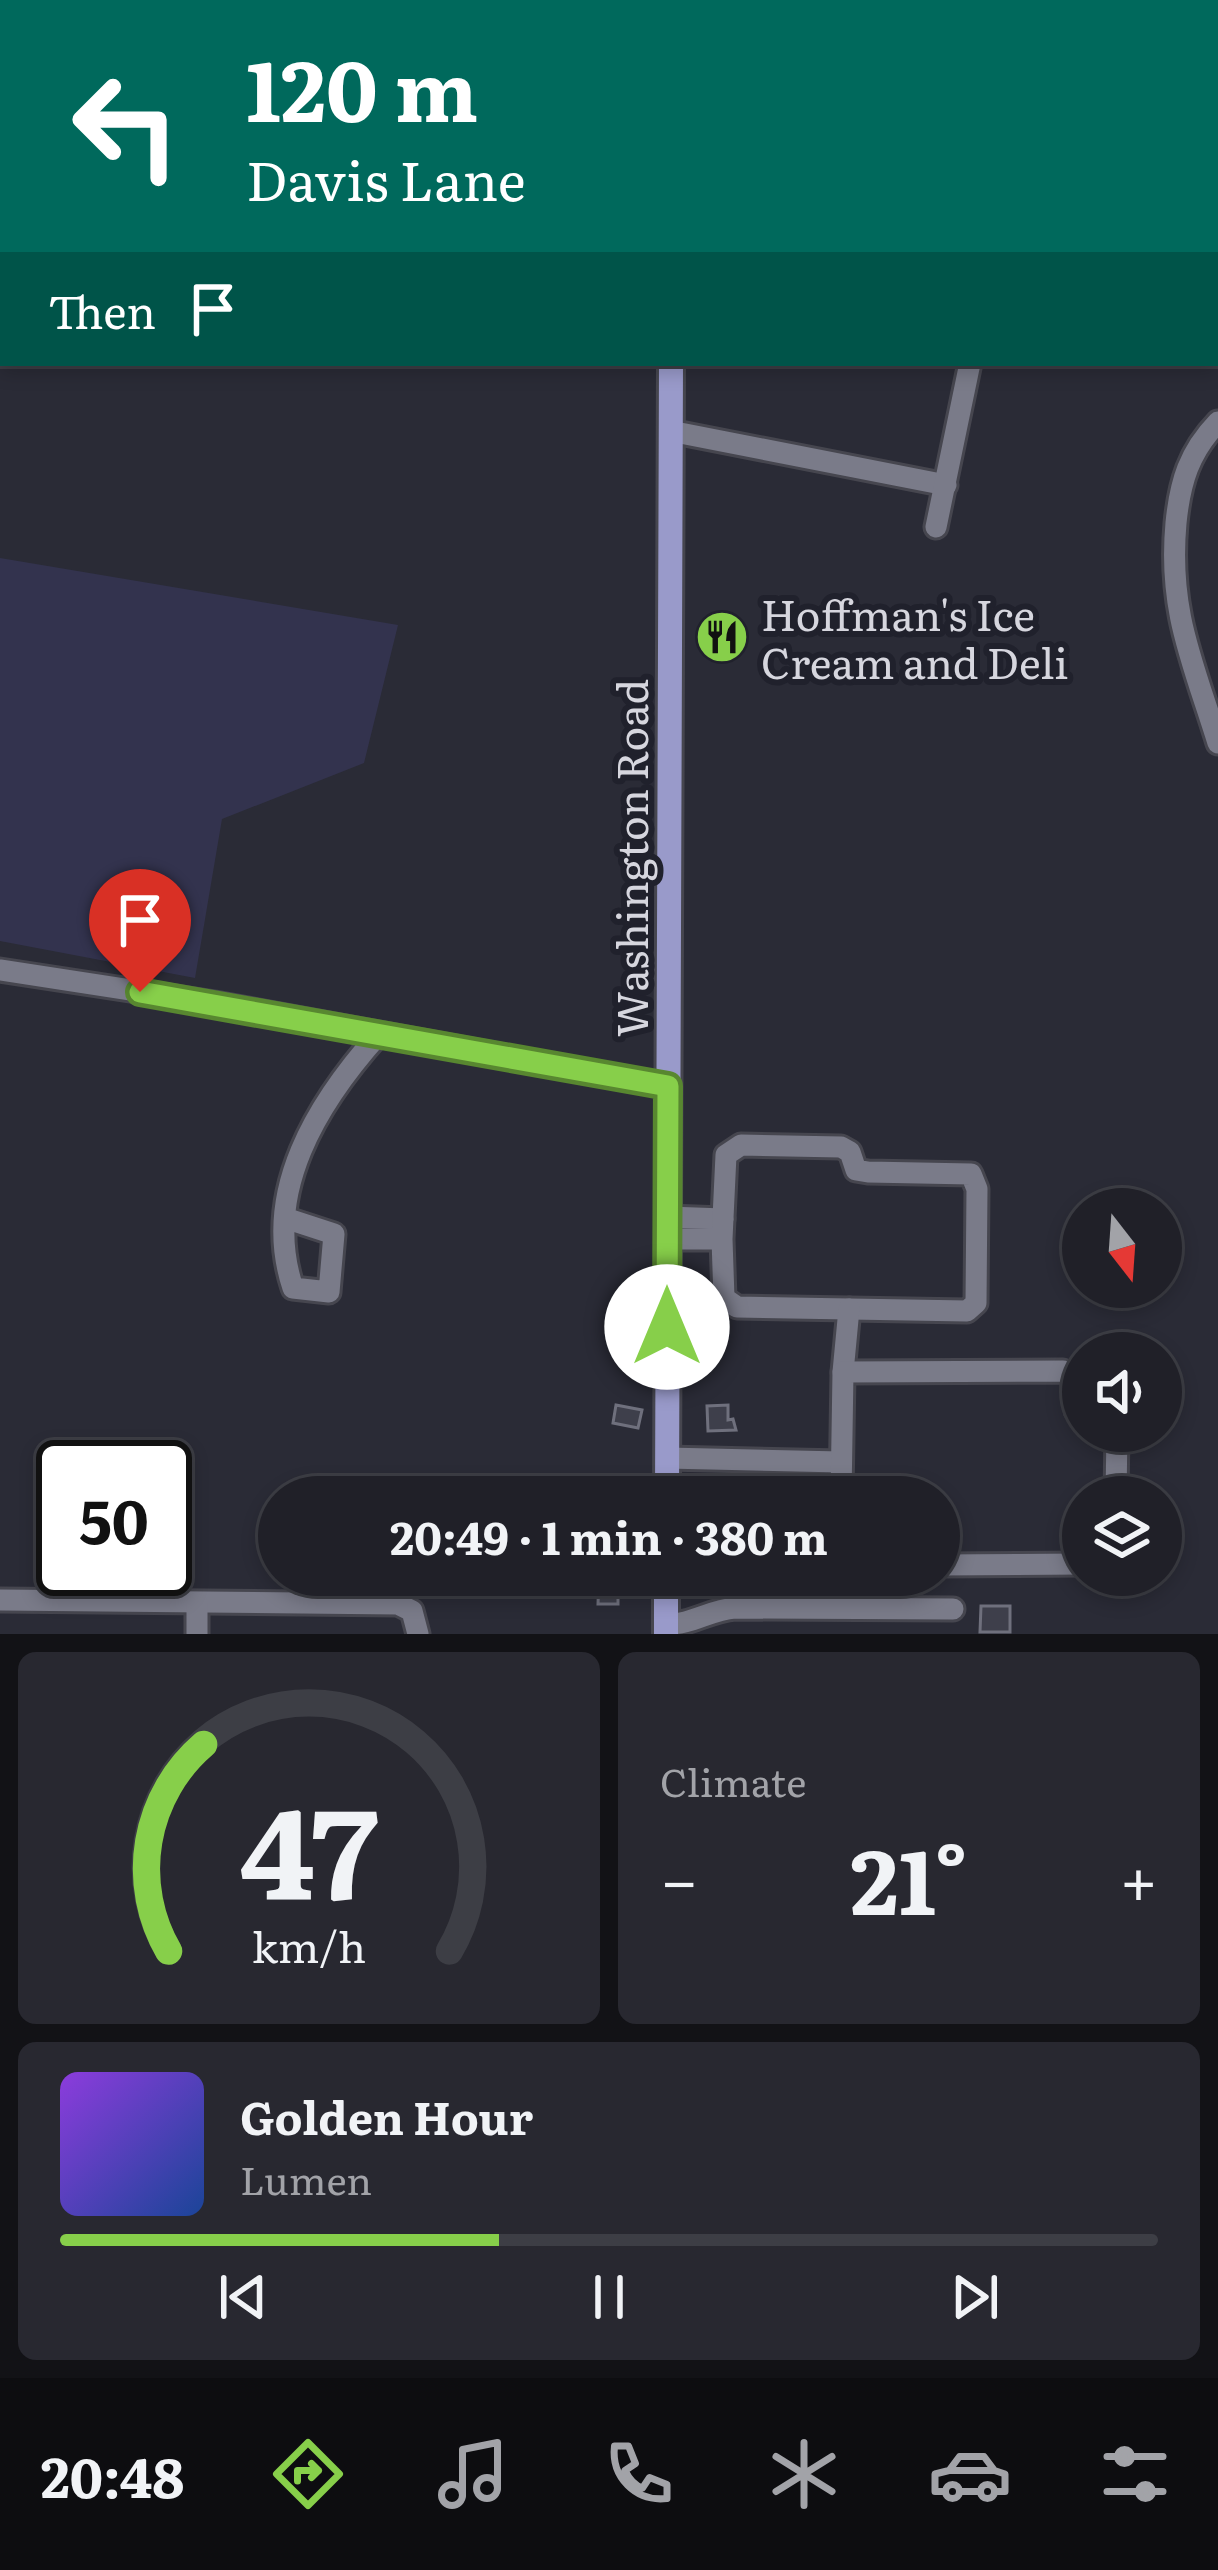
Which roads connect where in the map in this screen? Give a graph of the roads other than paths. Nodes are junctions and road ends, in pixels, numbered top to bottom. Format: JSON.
{"nodes":[{"id":1,"x":671,"y":366,"type":"edge"},
{"id":2,"x":969,"y":366,"type":"edge"},
{"id":3,"x":1218,"y":422,"type":"edge"},
{"id":4,"x":670,"y":431,"type":"junction"},
{"id":5,"x":946,"y":485,"type":"junction"},
{"id":6,"x":936,"y":526,"type":"dead end"},
{"id":7,"x":1218,"y":742,"type":"edge"},
{"id":8,"x":0,"y":970,"type":"edge"},
{"id":9,"x":380,"y":1034,"type":"junction"},
{"id":10,"x":668,"y":1086,"type":"junction"},
{"id":11,"x":285,"y":1218,"type":"dead end"},
{"id":12,"x":668,"y":1228,"type":"junction"},
{"id":13,"x":723,"y":1229,"type":"junction"},
{"id":14,"x":849,"y":1309,"type":"junction"},
{"id":15,"x":1062,"y":1371,"type":"edge"},
{"id":16,"x":843,"y":1372,"type":"junction"},
{"id":17,"x":667,"y":1458,"type":"junction"},
{"id":18,"x":841,"y":1462,"type":"junction"},
{"id":19,"x":667,"y":1476,"type":"edge"},
{"id":20,"x":841,"y":1476,"type":"edge"},
{"id":21,"x":1062,"y":1564,"type":"edge"},
{"id":22,"x":960,"y":1565,"type":"edge"},
{"id":23,"x":666,"y":1596,"type":"edge"},
{"id":24,"x":0,"y":1600,"type":"edge"},
{"id":25,"x":197,"y":1603,"type":"junction"},
{"id":26,"x":953,"y":1610,"type":"dead end"},
{"id":27,"x":666,"y":1629,"type":"edge"},
{"id":28,"x":197,"y":1634,"type":"edge"},
{"id":29,"x":418,"y":1634,"type":"edge"}],
"edges":[{"from":1,"to":4,"type":"main road","name":"Washington Road"},
{"from":2,"to":5,"type":"street"},
{"from":3,"to":7,"type":"street"},
{"from":4,"to":5,"type":"street"},
{"from":4,"to":10,"type":"main road","name":"Washington Road"},
{"from":5,"to":6,"type":"street"},
{"from":8,"to":9,"type":"street"},
{"from":9,"to":10,"type":"street"},
{"from":9,"to":11,"type":"street"},
{"from":10,"to":12,"type":"main road","name":"Washington Road"},
{"from":12,"to":13,"type":"street"},
{"from":12,"to":17,"type":"main road","name":"Washington Road"},
{"from":13,"to":14,"type":"street"},
{"from":13,"to":14,"type":"street"},
{"from":14,"to":16,"type":"street"},
{"from":15,"to":16,"type":"street"},
{"from":16,"to":18,"type":"street"},
{"from":17,"to":18,"type":"street"},
{"from":17,"to":19,"type":"main road","name":"Washington Road"},
{"from":18,"to":20,"type":"street"},
{"from":21,"to":22,"type":"street"},
{"from":23,"to":27,"type":"main road"},
{"from":24,"to":25,"type":"street"},
{"from":25,"to":28,"type":"street"},
{"from":25,"to":29,"type":"street"},
{"from":26,"to":27,"type":"street"}]}
